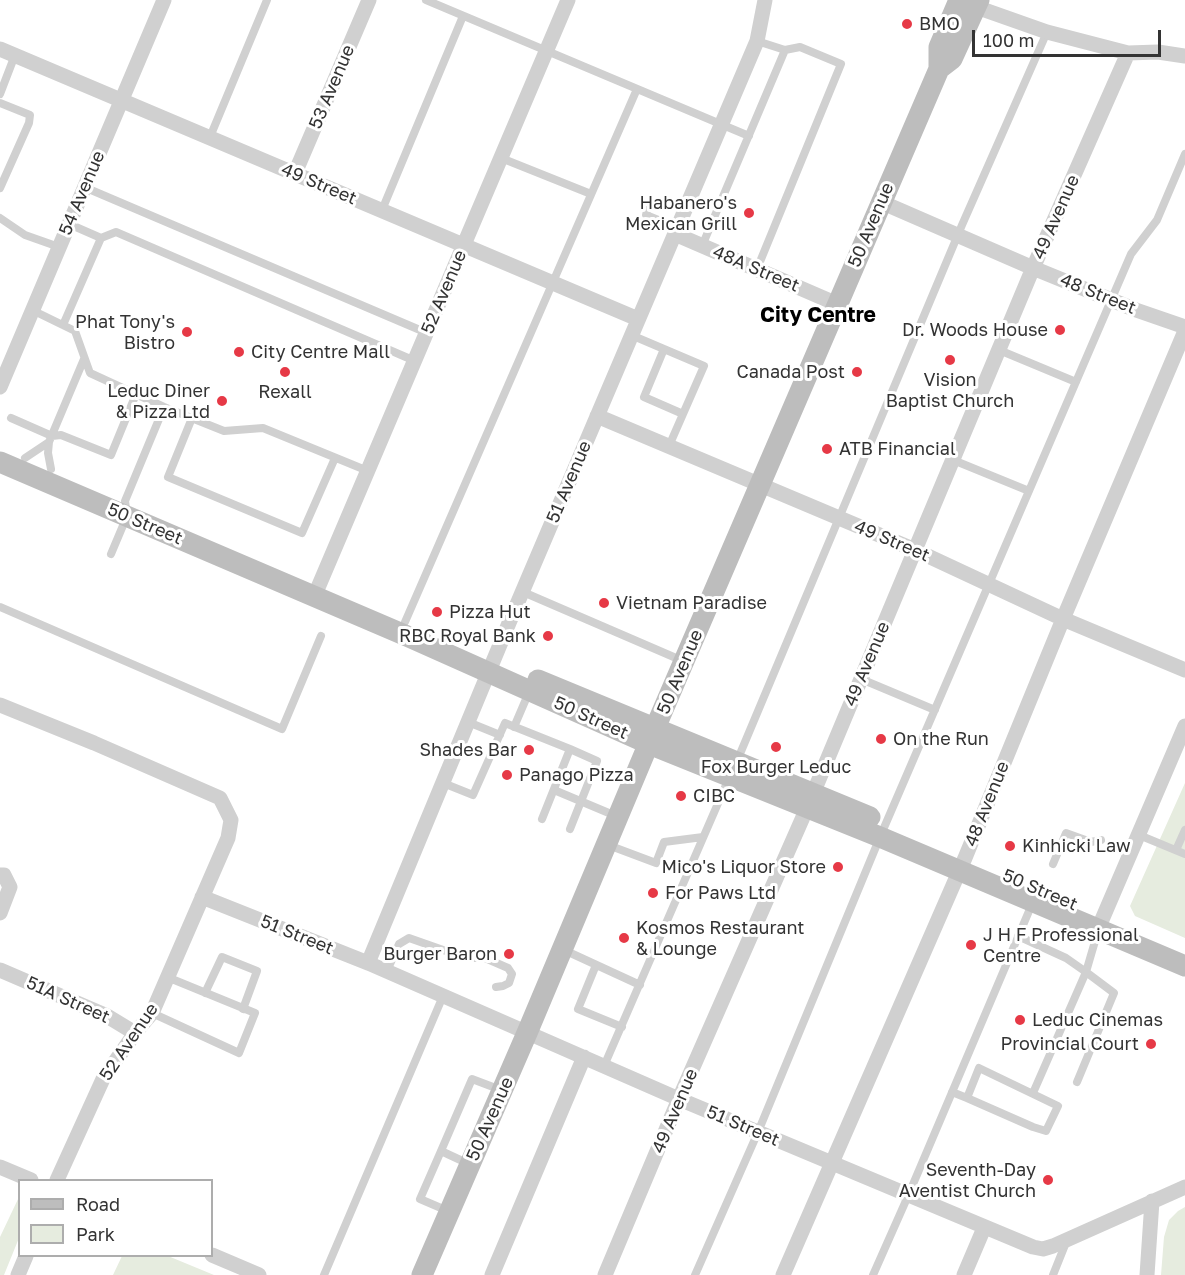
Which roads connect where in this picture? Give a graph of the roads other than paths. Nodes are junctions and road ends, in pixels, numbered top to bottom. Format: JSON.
{"nodes":[{"id":1,"x":164,"y":0,"type":"edge"},
{"id":2,"x":267,"y":0,"type":"edge"},
{"id":3,"x":369,"y":0,"type":"edge"},
{"id":4,"x":426,"y":0,"type":"edge"},
{"id":5,"x":568,"y":0,"type":"edge"},
{"id":6,"x":765,"y":0,"type":"edge"},
{"id":7,"x":968,"y":2,"type":"edge"},
{"id":8,"x":463,"y":16,"type":"junction"},
{"id":9,"x":1047,"y":32,"type":"junction"},
{"id":10,"x":757,"y":41,"type":"junction"},
{"id":11,"x":0,"y":49,"type":"edge"},
{"id":12,"x":785,"y":50,"type":"junction"},
{"id":13,"x":547,"y":51,"type":"junction"},
{"id":14,"x":1128,"y":53,"type":"junction"},
{"id":15,"x":15,"y":55,"type":"junction"},
{"id":16,"x":1185,"y":56,"type":"edge"},
{"id":17,"x":637,"y":89,"type":"junction"},
{"id":18,"x":0,"y":94,"type":"edge"},
{"id":19,"x":121,"y":100,"type":"junction"},
{"id":20,"x":0,"y":103,"type":"edge"},
{"id":21,"x":722,"y":124,"type":"junction"},
{"id":22,"x":749,"y":136,"type":"junction"},
{"id":23,"x":210,"y":137,"type":"junction"},
{"id":24,"x":1185,"y":154,"type":"edge"},
{"id":25,"x":501,"y":158,"type":"junction"},
{"id":26,"x":295,"y":173,"type":"junction"},
{"id":27,"x":84,"y":187,"type":"junction"},
{"id":28,"x":0,"y":188,"type":"edge"},
{"id":29,"x":591,"y":194,"type":"junction"},
{"id":30,"x":881,"y":202,"type":"junction"},
{"id":31,"x":648,"y":207,"type":"dead end"},
{"id":32,"x":382,"y":210,"type":"junction"},
{"id":33,"x":0,"y":218,"type":"edge"},
{"id":34,"x":69,"y":224,"type":"junction"},
{"id":35,"x":676,"y":231,"type":"junction"},
{"id":36,"x":958,"y":234,"type":"junction"},
{"id":37,"x":101,"y":238,"type":"junction"},
{"id":38,"x":464,"y":245,"type":"junction"},
{"id":39,"x":702,"y":246,"type":"junction"},
{"id":40,"x":59,"y":247,"type":"junction"},
{"id":41,"x":1033,"y":268,"type":"junction"},
{"id":42,"x":757,"y":269,"type":"junction"},
{"id":43,"x":553,"y":283,"type":"junction"},
{"id":44,"x":1111,"y":300,"type":"junction"},
{"id":45,"x":837,"y":304,"type":"junction"},
{"id":46,"x":32,"y":310,"type":"junction"},
{"id":47,"x":638,"y":319,"type":"junction"},
{"id":48,"x":63,"y":325,"type":"junction"},
{"id":49,"x":1185,"y":329,"type":"edge"},
{"id":50,"x":427,"y":333,"type":"junction"},
{"id":51,"x":631,"y":335,"type":"junction"},
{"id":52,"x":664,"y":349,"type":"junction"},
{"id":53,"x":999,"y":350,"type":"junction"},
{"id":54,"x":84,"y":359,"type":"junction"},
{"id":55,"x":5,"y":360,"type":"edge"},
{"id":56,"x":415,"y":361,"type":"junction"},
{"id":57,"x":1076,"y":382,"type":"junction"},
{"id":58,"x":0,"y":387,"type":"edge"},
{"id":59,"x":136,"y":394,"type":"junction"},
{"id":60,"x":164,"y":407,"type":"junction"},
{"id":61,"x":683,"y":414,"type":"junction"},
{"id":62,"x":597,"y":416,"type":"junction"},
{"id":63,"x":11,"y":418,"type":"dead end"},
{"id":64,"x":192,"y":418,"type":"junction"},
{"id":65,"x":50,"y":439,"type":"junction"},
{"id":66,"x":669,"y":446,"type":"junction"},
{"id":67,"x":0,"y":447,"type":"edge"},
{"id":68,"x":24,"y":458,"type":"junction"},
{"id":69,"x":335,"y":458,"type":"junction"},
{"id":70,"x":953,"y":460,"type":"junction"},
{"id":71,"x":0,"y":462,"type":"edge"},
{"id":72,"x":51,"y":469,"type":"junction"},
{"id":73,"x":368,"y":471,"type":"junction"},
{"id":74,"x":760,"y":485,"type":"junction"},
{"id":75,"x":1029,"y":490,"type":"junction"},
{"id":76,"x":126,"y":508,"type":"junction"},
{"id":77,"x":838,"y":518,"type":"junction"},
{"id":78,"x":915,"y":550,"type":"junction"},
{"id":79,"x":111,"y":554,"type":"dead end"},
{"id":80,"x":989,"y":584,"type":"junction"},
{"id":81,"x":317,"y":590,"type":"junction"},
{"id":82,"x":523,"y":592,"type":"junction"},
{"id":83,"x":0,"y":608,"type":"edge"},
{"id":84,"x":1063,"y":619,"type":"junction"},
{"id":85,"x":405,"y":622,"type":"junction"},
{"id":86,"x":321,"y":636,"type":"dead end"},
{"id":87,"x":684,"y":661,"type":"junction"},
{"id":88,"x":491,"y":667,"type":"junction"},
{"id":89,"x":1185,"y":670,"type":"edge"},
{"id":90,"x":861,"y":679,"type":"junction"},
{"id":91,"x":530,"y":691,"type":"junction"},
{"id":92,"x":0,"y":705,"type":"edge"},
{"id":93,"x":935,"y":710,"type":"junction"},
{"id":94,"x":468,"y":722,"type":"junction"},
{"id":95,"x":1185,"y":726,"type":"edge"},
{"id":96,"x":514,"y":727,"type":"junction"},
{"id":97,"x":500,"y":735,"type":"junction"},
{"id":98,"x":652,"y":736,"type":"junction"},
{"id":99,"x":570,"y":749,"type":"junction"},
{"id":100,"x":733,"y":769,"type":"junction"},
{"id":101,"x":443,"y":783,"type":"junction"},
{"id":102,"x":554,"y":790,"type":"junction"},
{"id":103,"x":810,"y":800,"type":"junction"},
{"id":104,"x":581,"y":801,"type":"junction"},
{"id":105,"x":618,"y":817,"type":"junction"},
{"id":106,"x":542,"y":819,"type":"dead end"},
{"id":107,"x":570,"y":829,"type":"dead end"},
{"id":108,"x":1185,"y":830,"type":"edge"},
{"id":109,"x":883,"y":831,"type":"junction"},
{"id":110,"x":1139,"y":835,"type":"junction"},
{"id":111,"x":703,"y":837,"type":"junction"},
{"id":112,"x":1101,"y":840,"type":"dead end"},
{"id":113,"x":606,"y":845,"type":"junction"},
{"id":114,"x":1176,"y":850,"type":"junction"},
{"id":115,"x":1185,"y":854,"type":"edge"},
{"id":116,"x":962,"y":864,"type":"junction"},
{"id":117,"x":1053,"y":864,"type":"dead end"},
{"id":118,"x":0,"y":875,"type":"edge"},
{"id":119,"x":202,"y":897,"type":"junction"},
{"id":120,"x":1033,"y":901,"type":"junction"},
{"id":121,"x":0,"y":913,"type":"edge"},
{"id":122,"x":1101,"y":923,"type":"junction"},
{"id":123,"x":1018,"y":936,"type":"junction"},
{"id":124,"x":562,"y":949,"type":"junction"},
{"id":125,"x":1185,"y":952,"type":"edge"},
{"id":126,"x":368,"y":963,"type":"junction"},
{"id":127,"x":596,"y":965,"type":"junction"},
{"id":128,"x":1185,"y":966,"type":"edge"},
{"id":129,"x":0,"y":970,"type":"edge"},
{"id":130,"x":387,"y":971,"type":"junction"},
{"id":131,"x":1086,"y":972,"type":"junction"},
{"id":132,"x":167,"y":977,"type":"junction"},
{"id":133,"x":639,"y":985,"type":"junction"},
{"id":134,"x":496,"y":987,"type":"dead end"},
{"id":135,"x":205,"y":993,"type":"junction"},
{"id":136,"x":443,"y":996,"type":"junction"},
{"id":137,"x":243,"y":1009,"type":"junction"},
{"id":138,"x":152,"y":1013,"type":"junction"},
{"id":139,"x":622,"y":1027,"type":"junction"},
{"id":140,"x":135,"y":1033,"type":"junction"},
{"id":141,"x":527,"y":1033,"type":"junction"},
{"id":142,"x":584,"y":1057,"type":"junction"},
{"id":143,"x":965,"y":1061,"type":"junction"},
{"id":144,"x":604,"y":1066,"type":"junction"},
{"id":145,"x":980,"y":1068,"type":"junction"},
{"id":146,"x":1077,"y":1082,"type":"dead end"},
{"id":147,"x":502,"y":1090,"type":"junction"},
{"id":148,"x":952,"y":1092,"type":"junction"},
{"id":149,"x":1032,"y":1093,"type":"junction"},
{"id":150,"x":967,"y":1098,"type":"junction"},
{"id":151,"x":680,"y":1099,"type":"junction"},
{"id":152,"x":758,"y":1132,"type":"junction"},
{"id":153,"x":441,"y":1151,"type":"junction"},
{"id":154,"x":831,"y":1162,"type":"junction"},
{"id":155,"x":470,"y":1164,"type":"junction"},
{"id":156,"x":0,"y":1167,"type":"edge"},
{"id":157,"x":29,"y":1179,"type":"edge"},
{"id":158,"x":57,"y":1179,"type":"edge"},
{"id":159,"x":1185,"y":1187,"type":"edge"},
{"id":160,"x":908,"y":1196,"type":"junction"},
{"id":161,"x":1152,"y":1201,"type":"junction"},
{"id":162,"x":449,"y":1212,"type":"junction"},
{"id":163,"x":984,"y":1228,"type":"junction"},
{"id":164,"x":1067,"y":1240,"type":"junction"},
{"id":165,"x":213,"y":1255,"type":"edge"},
{"id":166,"x":26,"y":1257,"type":"edge"},
{"id":167,"x":18,"y":1275,"type":"edge"},
{"id":168,"x":259,"y":1275,"type":"edge"},
{"id":169,"x":324,"y":1275,"type":"edge"},
{"id":170,"x":422,"y":1275,"type":"edge"},
{"id":171,"x":492,"y":1275,"type":"edge"},
{"id":172,"x":605,"y":1275,"type":"edge"},
{"id":173,"x":695,"y":1275,"type":"edge"},
{"id":174,"x":783,"y":1275,"type":"edge"},
{"id":175,"x":873,"y":1275,"type":"edge"},
{"id":176,"x":964,"y":1275,"type":"edge"},
{"id":177,"x":1053,"y":1275,"type":"edge"},
{"id":178,"x":1147,"y":1275,"type":"edge"}],
"edges":[{"from":1,"to":19,"type":"street","name":"54 Avenue"},
{"from":2,"to":23,"type":"lane"},
{"from":3,"to":26,"type":"street","name":"53 Avenue"},
{"from":4,"to":8,"type":"lane"},
{"from":5,"to":13,"type":"street","name":"52 Avenue"},
{"from":6,"to":10,"type":"street","name":"51 Avenue"},
{"from":7,"to":9,"type":"street"},
{"from":7,"to":30,"type":"main road","name":"50 Avenue"},
{"from":8,"to":13,"type":"lane"},
{"from":8,"to":32,"type":"lane"},
{"from":9,"to":14,"type":"street"},
{"from":9,"to":36,"type":"lane"},
{"from":10,"to":12,"type":"lane"},
{"from":10,"to":21,"type":"street","name":"51 Avenue"},
{"from":11,"to":15,"type":"street","name":"49 Street"},
{"from":12,"to":22,"type":"lane"},
{"from":12,"to":42,"type":"lane"},
{"from":13,"to":17,"type":"lane"},
{"from":13,"to":25,"type":"street","name":"52 Avenue"},
{"from":14,"to":16,"type":"street"},
{"from":14,"to":41,"type":"street","name":"49 Avenue"},
{"from":15,"to":18,"type":"lane"},
{"from":15,"to":19,"type":"street","name":"49 Street"},
{"from":17,"to":21,"type":"lane"},
{"from":17,"to":29,"type":"lane"},
{"from":19,"to":23,"type":"street","name":"49 Street"},
{"from":19,"to":27,"type":"street","name":"54 Avenue"},
{"from":20,"to":28,"type":"lane"},
{"from":21,"to":22,"type":"lane"},
{"from":21,"to":35,"type":"street","name":"51 Avenue"},
{"from":22,"to":39,"type":"lane"},
{"from":23,"to":26,"type":"street","name":"49 Street"},
{"from":24,"to":44,"type":"lane"},
{"from":25,"to":29,"type":"lane"},
{"from":25,"to":38,"type":"street","name":"52 Avenue"},
{"from":26,"to":32,"type":"street","name":"49 Street"},
{"from":27,"to":34,"type":"street","name":"54 Avenue"},
{"from":27,"to":50,"type":"lane"},
{"from":29,"to":43,"type":"lane"},
{"from":30,"to":36,"type":"street","name":"48 Street"},
{"from":30,"to":45,"type":"main road","name":"50 Avenue"},
{"from":31,"to":35,"type":"lane"},
{"from":32,"to":38,"type":"street","name":"49 Street"},
{"from":33,"to":40,"type":"lane"},
{"from":34,"to":37,"type":"lane"},
{"from":34,"to":40,"type":"street","name":"54 Avenue"},
{"from":35,"to":39,"type":"street","name":"48A Street"},
{"from":35,"to":47,"type":"street","name":"51 Avenue"},
{"from":36,"to":41,"type":"street","name":"48 Street"},
{"from":36,"to":77,"type":"lane"},
{"from":37,"to":48,"type":"lane"},
{"from":37,"to":56,"type":"lane"},
{"from":38,"to":43,"type":"street","name":"49 Street"},
{"from":38,"to":50,"type":"street","name":"52 Avenue"},
{"from":39,"to":42,"type":"street","name":"48A Street"},
{"from":40,"to":46,"type":"street","name":"54 Avenue"},
{"from":41,"to":44,"type":"street","name":"48 Street"},
{"from":41,"to":53,"type":"street","name":"49 Avenue"},
{"from":42,"to":45,"type":"street","name":"48A Street"},
{"from":43,"to":47,"type":"street","name":"49 Street"},
{"from":43,"to":85,"type":"lane"},
{"from":44,"to":49,"type":"street","name":"48 Street"},
{"from":44,"to":57,"type":"lane"},
{"from":45,"to":74,"type":"main road","name":"50 Avenue"},
{"from":46,"to":48,"type":"lane"},
{"from":46,"to":55,"type":"street","name":"54 Avenue"},
{"from":47,"to":51,"type":"street","name":"51 Avenue"},
{"from":48,"to":54,"type":"lane"},
{"from":49,"to":84,"type":"street","name":"48 Avenue"},
{"from":50,"to":56,"type":"street","name":"52 Avenue"},
{"from":51,"to":52,"type":"lane"},
{"from":51,"to":62,"type":"street","name":"51 Avenue"},
{"from":52,"to":61,"type":"lane"},
{"from":52,"to":61,"type":"lane"},
{"from":53,"to":57,"type":"lane"},
{"from":53,"to":70,"type":"street","name":"49 Avenue"},
{"from":54,"to":59,"type":"lane"},
{"from":54,"to":65,"type":"lane"},
{"from":55,"to":58,"type":"street","name":"54 Avenue"},
{"from":56,"to":73,"type":"street","name":"52 Avenue"},
{"from":57,"to":75,"type":"lane"},
{"from":59,"to":60,"type":"lane"},
{"from":59,"to":65,"type":"lane"},
{"from":60,"to":64,"type":"lane"},
{"from":60,"to":76,"type":"lane"},
{"from":61,"to":66,"type":"lane"},
{"from":62,"to":66,"type":"street","name":"49 Street"},
{"from":62,"to":82,"type":"street","name":"51 Avenue"},
{"from":63,"to":65,"type":"lane"},
{"from":64,"to":69,"type":"lane"},
{"from":64,"to":69,"type":"lane"},
{"from":65,"to":68,"type":"lane"},
{"from":65,"to":72,"type":"lane"},
{"from":66,"to":74,"type":"street","name":"49 Street"},
{"from":67,"to":68,"type":"main road","name":"50 Street"},
{"from":68,"to":72,"type":"main road","name":"50 Street"},
{"from":69,"to":73,"type":"lane"},
{"from":70,"to":75,"type":"lane"},
{"from":70,"to":78,"type":"street","name":"49 Avenue"},
{"from":71,"to":76,"type":"main road","name":"50 Street"},
{"from":72,"to":76,"type":"main road","name":"50 Street"},
{"from":73,"to":81,"type":"street","name":"52 Avenue"},
{"from":74,"to":77,"type":"street","name":"49 Street"},
{"from":74,"to":87,"type":"main road","name":"50 Avenue"},
{"from":75,"to":80,"type":"lane"},
{"from":76,"to":79,"type":"lane"},
{"from":76,"to":81,"type":"main road","name":"50 Street"},
{"from":77,"to":78,"type":"street","name":"49 Street"},
{"from":77,"to":100,"type":"lane"},
{"from":78,"to":80,"type":"street","name":"49 Street"},
{"from":78,"to":90,"type":"street","name":"49 Avenue"},
{"from":80,"to":84,"type":"street","name":"49 Street"},
{"from":80,"to":93,"type":"lane"},
{"from":81,"to":85,"type":"main road","name":"50 Street"},
{"from":81,"to":88,"type":"main road","name":"50 Street"},
{"from":82,"to":87,"type":"lane"},
{"from":82,"to":88,"type":"street","name":"51 Avenue"},
{"from":83,"to":86,"type":"lane"},
{"from":84,"to":89,"type":"street","name":"49 Street"},
{"from":84,"to":116,"type":"street","name":"48 Avenue"},
{"from":85,"to":88,"type":"main road","name":"50 Street"},
{"from":87,"to":98,"type":"main road","name":"50 Avenue"},
{"from":88,"to":91,"type":"main road","name":"50 Street"},
{"from":88,"to":94,"type":"street","name":"51 Avenue"},
{"from":88,"to":98,"type":"main road","name":"50 Street"},
{"from":90,"to":93,"type":"lane"},
{"from":90,"to":103,"type":"street","name":"49 Avenue"},
{"from":91,"to":96,"type":"lane"},
{"from":91,"to":98,"type":"main road","name":"50 Street"},
{"from":92,"to":119,"type":"street","name":"52 Avenue"},
{"from":93,"to":109,"type":"lane"},
{"from":94,"to":97,"type":"lane"},
{"from":94,"to":101,"type":"street","name":"51 Avenue"},
{"from":95,"to":110,"type":"street"},
{"from":96,"to":97,"type":"lane"},
{"from":96,"to":99,"type":"lane"},
{"from":97,"to":101,"type":"lane"},
{"from":98,"to":100,"type":"main road","name":"50 Street"},
{"from":98,"to":105,"type":"main road","name":"50 Avenue"},
{"from":99,"to":102,"type":"lane"},
{"from":99,"to":104,"type":"lane"},
{"from":100,"to":103,"type":"main road","name":"50 Street"},
{"from":100,"to":111,"type":"lane"},
{"from":101,"to":126,"type":"street","name":"51 Avenue"},
{"from":102,"to":104,"type":"lane"},
{"from":102,"to":106,"type":"lane"},
{"from":103,"to":109,"type":"main road","name":"50 Street"},
{"from":103,"to":151,"type":"street","name":"49 Avenue"},
{"from":104,"to":105,"type":"lane"},
{"from":104,"to":107,"type":"lane"},
{"from":105,"to":113,"type":"main road","name":"50 Avenue"},
{"from":108,"to":114,"type":"lane"},
{"from":109,"to":116,"type":"main road","name":"50 Street"},
{"from":109,"to":152,"type":"lane"},
{"from":110,"to":114,"type":"lane"},
{"from":110,"to":122,"type":"street"},
{"from":111,"to":113,"type":"lane"},
{"from":111,"to":133,"type":"lane"},
{"from":112,"to":117,"type":"lane"},
{"from":113,"to":124,"type":"main road","name":"50 Avenue"},
{"from":114,"to":115,"type":"lane"},
{"from":116,"to":120,"type":"main road","name":"50 Street"},
{"from":116,"to":122,"type":"main road","name":"50 Street"},
{"from":116,"to":154,"type":"street","name":"48 Avenue"},
{"from":118,"to":121,"type":"street"},
{"from":119,"to":126,"type":"street","name":"51 Street"},
{"from":119,"to":132,"type":"street","name":"52 Avenue"},
{"from":120,"to":122,"type":"main road","name":"50 Street"},
{"from":120,"to":123,"type":"lane"},
{"from":122,"to":125,"type":"main road","name":"50 Street"},
{"from":122,"to":128,"type":"main road","name":"50 Street"},
{"from":122,"to":131,"type":"lane"},
{"from":123,"to":131,"type":"lane"},
{"from":123,"to":143,"type":"lane"},
{"from":124,"to":127,"type":"lane"},
{"from":124,"to":141,"type":"main road","name":"50 Avenue"},
{"from":126,"to":130,"type":"street","name":"51 Street"},
{"from":127,"to":133,"type":"lane"},
{"from":127,"to":139,"type":"lane"},
{"from":129,"to":140,"type":"street","name":"51A Street"},
{"from":130,"to":134,"type":"lane"},
{"from":130,"to":136,"type":"street","name":"51 Street"},
{"from":131,"to":146,"type":"lane"},
{"from":131,"to":149,"type":"lane"},
{"from":132,"to":135,"type":"lane"},
{"from":132,"to":138,"type":"street","name":"52 Avenue"},
{"from":133,"to":139,"type":"lane"},
{"from":135,"to":137,"type":"lane"},
{"from":135,"to":137,"type":"lane"},
{"from":136,"to":141,"type":"street","name":"51 Street"},
{"from":136,"to":169,"type":"lane"},
{"from":137,"to":138,"type":"lane"},
{"from":138,"to":140,"type":"street","name":"52 Avenue"},
{"from":139,"to":144,"type":"lane"},
{"from":140,"to":158,"type":"street","name":"52 Avenue"},
{"from":141,"to":142,"type":"street","name":"51 Street"},
{"from":141,"to":147,"type":"main road","name":"50 Avenue"},
{"from":142,"to":144,"type":"street","name":"51 Street"},
{"from":142,"to":171,"type":"street"},
{"from":143,"to":145,"type":"lane"},
{"from":143,"to":148,"type":"lane"},
{"from":144,"to":151,"type":"street","name":"51 Street"},
{"from":145,"to":149,"type":"lane"},
{"from":145,"to":150,"type":"lane"},
{"from":147,"to":153,"type":"lane"},
{"from":147,"to":155,"type":"main road","name":"50 Avenue"},
{"from":148,"to":150,"type":"lane"},
{"from":148,"to":160,"type":"lane"},
{"from":149,"to":150,"type":"lane"},
{"from":151,"to":152,"type":"street","name":"51 Street"},
{"from":151,"to":172,"type":"street","name":"49 Avenue"},
{"from":152,"to":154,"type":"street","name":"51 Street"},
{"from":152,"to":173,"type":"lane"},
{"from":153,"to":155,"type":"lane"},
{"from":153,"to":162,"type":"lane"},
{"from":154,"to":160,"type":"street","name":"51 Street"},
{"from":154,"to":174,"type":"street","name":"48 Avenue"},
{"from":155,"to":162,"type":"main road","name":"50 Avenue"},
{"from":156,"to":157,"type":"street"},
{"from":159,"to":161,"type":"street","name":"51 Street"},
{"from":160,"to":163,"type":"street","name":"51 Street"},
{"from":160,"to":175,"type":"lane"},
{"from":161,"to":164,"type":"street","name":"51 Street"},
{"from":161,"to":178,"type":"street"},
{"from":162,"to":170,"type":"main road","name":"50 Avenue"},
{"from":163,"to":164,"type":"street","name":"51 Street"},
{"from":163,"to":176,"type":"street"},
{"from":164,"to":177,"type":"lane"},
{"from":165,"to":168,"type":"street"},
{"from":166,"to":167,"type":"street"}]}
